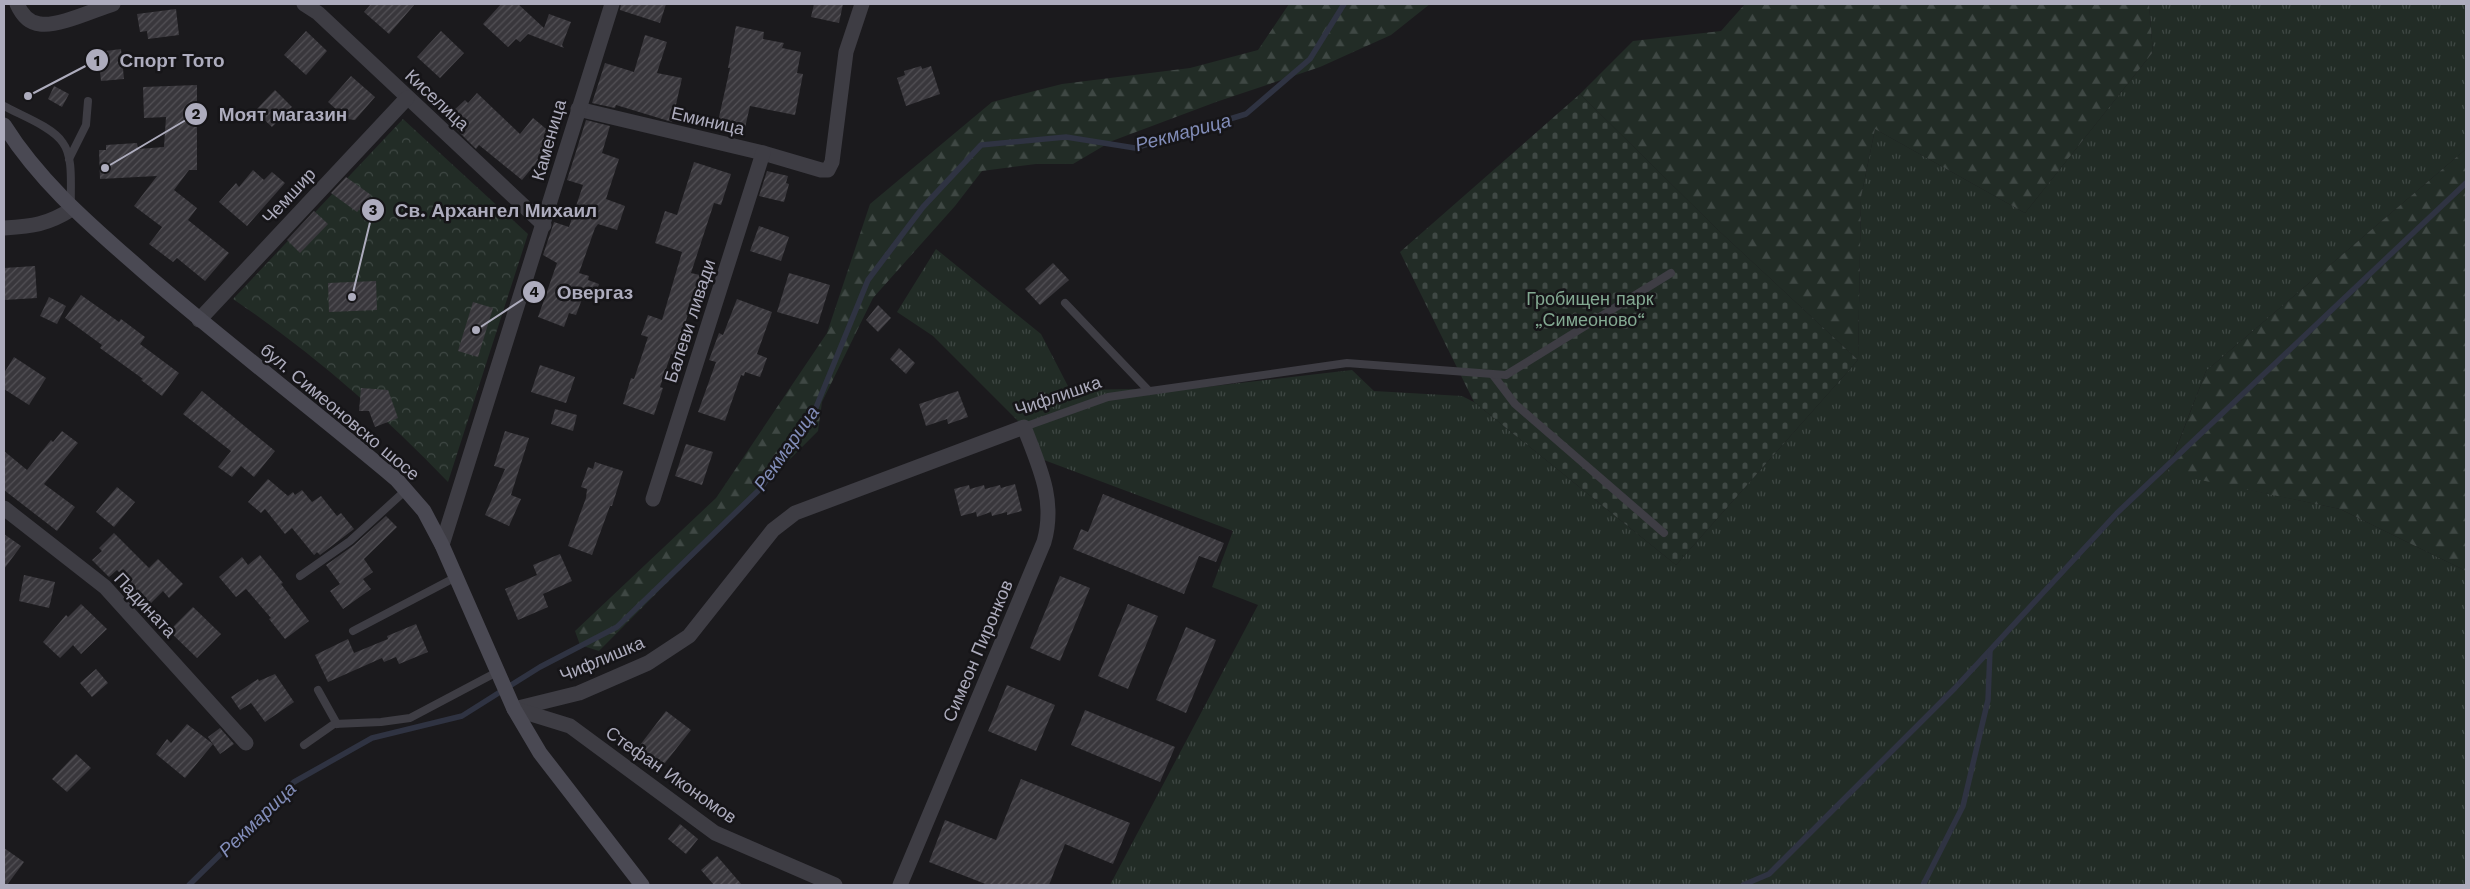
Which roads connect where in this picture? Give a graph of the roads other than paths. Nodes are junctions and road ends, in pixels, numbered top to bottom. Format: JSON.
{"nodes":[{"id":1,"x":18,"y":4,"type":"edge"},
{"id":2,"x":113,"y":4,"type":"edge"},
{"id":3,"x":304,"y":4,"type":"edge"},
{"id":4,"x":612,"y":4,"type":"edge"},
{"id":5,"x":862,"y":4,"type":"edge"},
{"id":6,"x":407,"y":98,"type":"junction"},
{"id":7,"x":88,"y":101,"type":"dead end"},
{"id":8,"x":4,"y":106,"type":"edge"},
{"id":9,"x":578,"y":109,"type":"junction"},
{"id":10,"x":4,"y":125,"type":"edge"},
{"id":11,"x":763,"y":153,"type":"junction"},
{"id":12,"x":69,"y":159,"type":"junction"},
{"id":13,"x":72,"y":209,"type":"junction"},
{"id":14,"x":544,"y":225,"type":"junction"},
{"id":15,"x":4,"y":228,"type":"edge"},
{"id":16,"x":1671,"y":273,"type":"dead end"},
{"id":17,"x":1065,"y":303,"type":"dead end"},
{"id":18,"x":199,"y":320,"type":"junction"},
{"id":19,"x":1493,"y":375,"type":"junction"},
{"id":20,"x":1149,"y":391,"type":"junction"},
{"id":21,"x":1024,"y":427,"type":"junction"},
{"id":22,"x":406,"y":490,"type":"junction"},
{"id":23,"x":653,"y":499,"type":"dead end"},
{"id":24,"x":4,"y":508,"type":"edge"},
{"id":25,"x":1664,"y":533,"type":"dead end"},
{"id":26,"x":442,"y":545,"type":"junction"},
{"id":27,"x":300,"y":576,"type":"dead end"},
{"id":28,"x":456,"y":577,"type":"junction"},
{"id":29,"x":353,"y":630,"type":"dead end"},
{"id":30,"x":499,"y":675,"type":"junction"},
{"id":31,"x":318,"y":690,"type":"dead end"},
{"id":32,"x":512,"y":705,"type":"junction"},
{"id":33,"x":337,"y":724,"type":"junction"},
{"id":34,"x":246,"y":742,"type":"dead end"},
{"id":35,"x":304,"y":745,"type":"dead end"},
{"id":36,"x":642,"y":885,"type":"edge"},
{"id":37,"x":835,"y":885,"type":"edge"},
{"id":38,"x":900,"y":885,"type":"edge"}],
"edges":[{"from":1,"to":2,"type":"street"},
{"from":3,"to":6,"type":"street","name":"Киселица"},
{"from":4,"to":9,"type":"street","name":"Каменица"},
{"from":5,"to":11,"type":"street","name":"Еминица"},
{"from":6,"to":14,"type":"street","name":"Киселица"},
{"from":6,"to":18,"type":"street","name":"Чемшир"},
{"from":7,"to":12,"type":"lane"},
{"from":8,"to":12,"type":"lane"},
{"from":9,"to":11,"type":"street","name":"Еминица"},
{"from":9,"to":14,"type":"street","name":"Каменица"},
{"from":10,"to":13,"type":"street","name":"бул. Симеоновско шосе"},
{"from":11,"to":23,"type":"street","name":"Балеви ливади"},
{"from":12,"to":13,"type":"lane"},
{"from":13,"to":15,"type":"street"},
{"from":13,"to":18,"type":"street","name":"бул. Симеоновско шосе"},
{"from":14,"to":26,"type":"street","name":"Каменица"},
{"from":16,"to":19,"type":"lane","name":"Чифлишка"},
{"from":17,"to":20,"type":"lane"},
{"from":18,"to":22,"type":"street","name":"бул. Симеоновско шосе"},
{"from":19,"to":20,"type":"lane","name":"Чифлишка"},
{"from":19,"to":25,"type":"lane"},
{"from":20,"to":21,"type":"lane","name":"Чифлишка"},
{"from":21,"to":32,"type":"street","name":"Чифлишка"},
{"from":21,"to":38,"type":"street","name":"Симеон Пиронков"},
{"from":22,"to":26,"type":"street","name":"бул. Симеоновско шосе"},
{"from":22,"to":27,"type":"lane"},
{"from":24,"to":34,"type":"street","name":"Падината"},
{"from":26,"to":28,"type":"street","name":"бул. Симеоновско шосе"},
{"from":28,"to":29,"type":"lane"},
{"from":28,"to":30,"type":"street","name":"бул. Симеоновско шосе"},
{"from":30,"to":32,"type":"street","name":"бул. Симеоновско шосе"},
{"from":30,"to":33,"type":"lane"},
{"from":31,"to":33,"type":"lane"},
{"from":32,"to":36,"type":"street","name":"бул. Симеоновско шосе"},
{"from":32,"to":37,"type":"street","name":"Стефан Икономов"},
{"from":33,"to":35,"type":"lane"}]}
